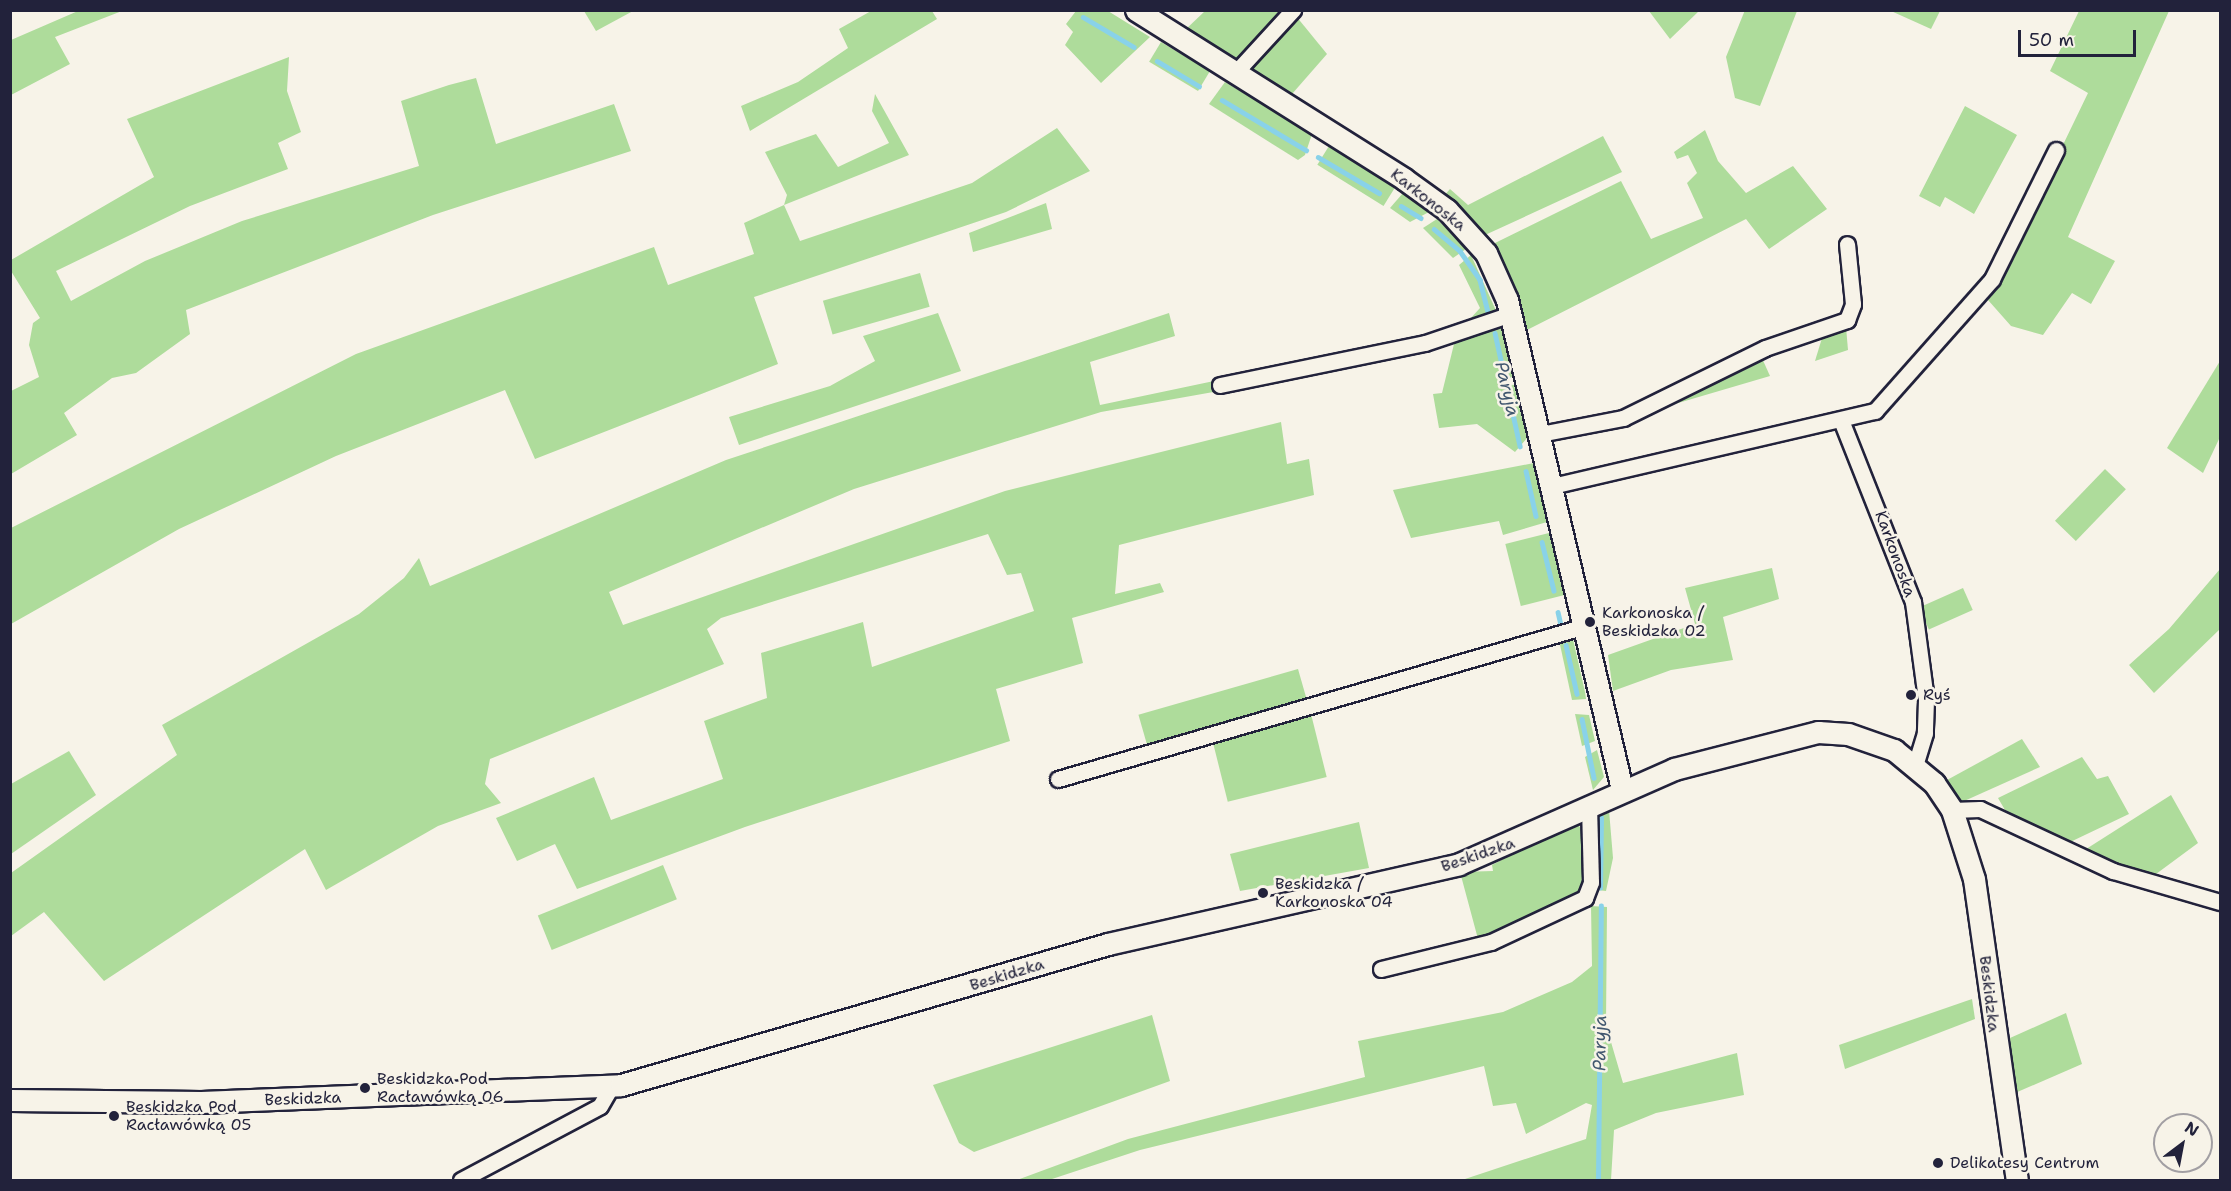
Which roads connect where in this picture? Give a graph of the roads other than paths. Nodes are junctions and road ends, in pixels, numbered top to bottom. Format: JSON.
{"nodes":[{"id":1,"x":1293,"y":10,"type":"edge"},
{"id":2,"x":1137,"y":11,"type":"edge"},
{"id":3,"x":1235,"y":73,"type":"junction"},
{"id":4,"x":2056,"y":150,"type":"dead end"},
{"id":5,"x":1847,"y":244,"type":"dead end"},
{"id":6,"x":1511,"y":314,"type":"junction"},
{"id":7,"x":1220,"y":385,"type":"dead end"},
{"id":8,"x":1841,"y":420,"type":"junction"},
{"id":9,"x":1540,"y":434,"type":"junction"},
{"id":10,"x":1551,"y":486,"type":"junction"},
{"id":11,"x":1582,"y":627,"type":"junction"},
{"id":12,"x":1915,"y":765,"type":"junction"},
{"id":13,"x":1058,"y":779,"type":"dead end"},
{"id":14,"x":1622,"y":789,"type":"junction"},
{"id":15,"x":1589,"y":806,"type":"junction"},
{"id":16,"x":1952,"y":810,"type":"junction"},
{"id":17,"x":2220,"y":902,"type":"edge"},
{"id":18,"x":1381,"y":969,"type":"dead end"},
{"id":19,"x":611,"y":1087,"type":"junction"},
{"id":20,"x":10,"y":1100,"type":"edge"},
{"id":21,"x":461,"y":1180,"type":"edge"},
{"id":22,"x":2017,"y":1180,"type":"edge"}],
"edges":[{"from":1,"to":3,"type":"street"},
{"from":2,"to":3,"type":"street","name":"Karkonoska"},
{"from":3,"to":6,"type":"street","name":"Karkonoska"},
{"from":4,"to":8,"type":"street"},
{"from":5,"to":9,"type":"street"},
{"from":6,"to":7,"type":"street"},
{"from":6,"to":9,"type":"street","name":"Karkonoska"},
{"from":8,"to":10,"type":"street"},
{"from":8,"to":12,"type":"street","name":"Karkonoska"},
{"from":9,"to":10,"type":"street","name":"Karkonoska"},
{"from":10,"to":11,"type":"street","name":"Karkonoska"},
{"from":11,"to":13,"type":"street"},
{"from":11,"to":14,"type":"street","name":"Karkonoska"},
{"from":12,"to":14,"type":"street","name":"Beskidzka"},
{"from":12,"to":16,"type":"street","name":"Beskidzka"},
{"from":14,"to":15,"type":"street","name":"Beskidzka"},
{"from":15,"to":18,"type":"street"},
{"from":15,"to":19,"type":"street","name":"Beskidzka"},
{"from":16,"to":17,"type":"street"},
{"from":16,"to":22,"type":"street","name":"Beskidzka"},
{"from":19,"to":20,"type":"street","name":"Beskidzka"},
{"from":19,"to":21,"type":"street"}]}
